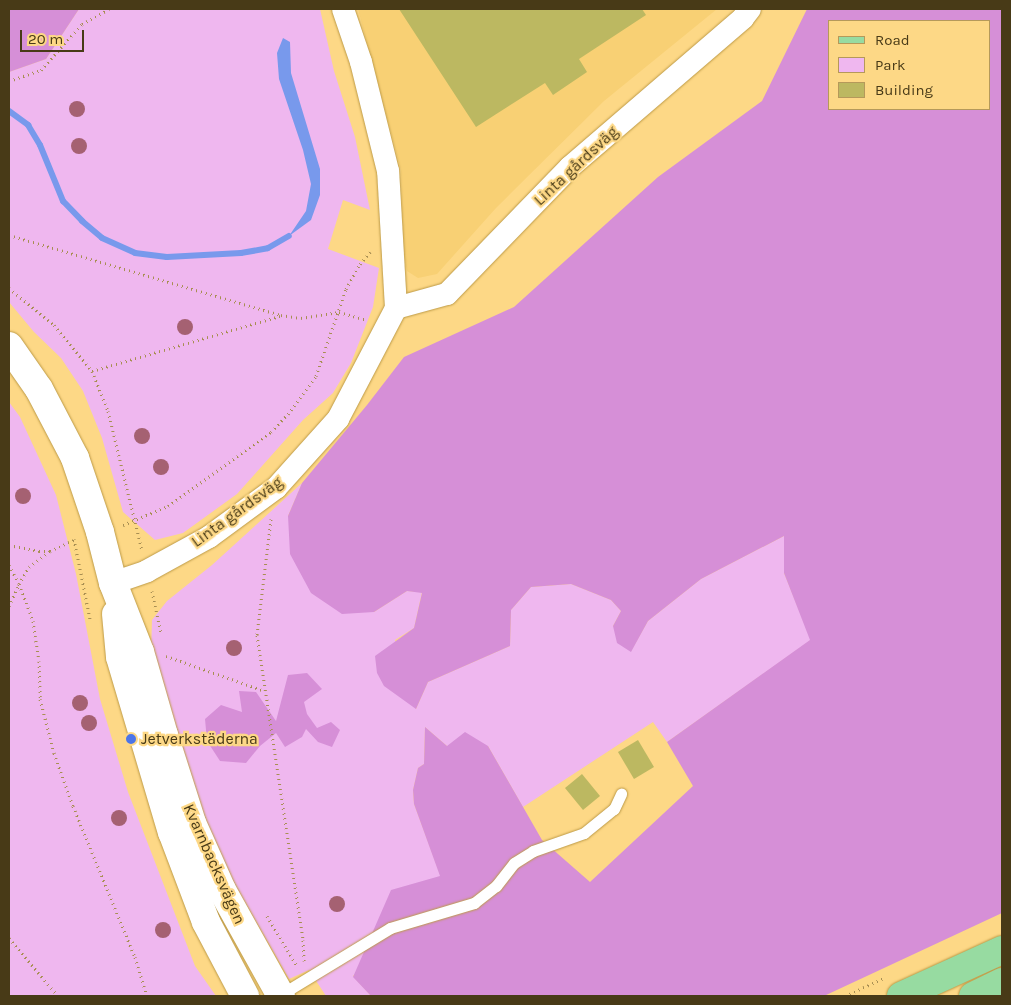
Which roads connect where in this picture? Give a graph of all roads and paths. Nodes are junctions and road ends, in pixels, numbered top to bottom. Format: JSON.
{"nodes":[{"id":1,"x":109,"y":9,"type":"edge"},
{"id":2,"x":343,"y":9,"type":"edge"},
{"id":3,"x":750,"y":9,"type":"edge"},
{"id":4,"x":9,"y":81,"type":"edge"},
{"id":5,"x":9,"y":235,"type":"edge"},
{"id":6,"x":372,"y":250,"type":"dead end"},
{"id":7,"x":9,"y":288,"type":"edge"},
{"id":8,"x":396,"y":308,"type":"junction"},
{"id":9,"x":339,"y":312,"type":"junction"},
{"id":10,"x":281,"y":315,"type":"junction"},
{"id":11,"x":9,"y":346,"type":"edge"},
{"id":12,"x":92,"y":371,"type":"junction"},
{"id":13,"x":275,"y":512,"type":"dead end"},
{"id":14,"x":135,"y":522,"type":"junction"},
{"id":15,"x":74,"y":539,"type":"dead end"},
{"id":16,"x":9,"y":545,"type":"edge"},
{"id":17,"x":50,"y":550,"type":"junction"},
{"id":18,"x":9,"y":565,"type":"edge"},
{"id":19,"x":147,"y":571,"type":"junction"},
{"id":20,"x":113,"y":583,"type":"junction"},
{"id":21,"x":19,"y":584,"type":"junction"},
{"id":22,"x":9,"y":606,"type":"edge"},
{"id":23,"x":161,"y":636,"type":"dead end"},
{"id":24,"x":165,"y":651,"type":"dead end"},
{"id":25,"x":166,"y":656,"type":"junction"},
{"id":26,"x":168,"y":666,"type":"dead end"},
{"id":27,"x":264,"y":692,"type":"junction"},
{"id":28,"x":621,"y":794,"type":"dead end"},
{"id":29,"x":266,"y":914,"type":"dead end"},
{"id":30,"x":9,"y":938,"type":"edge"},
{"id":31,"x":1002,"y":950,"type":"edge"},
{"id":32,"x":305,"y":979,"type":"junction"},
{"id":33,"x":1002,"y":982,"type":"edge"},
{"id":34,"x":58,"y":996,"type":"edge"},
{"id":35,"x":147,"y":996,"type":"edge"},
{"id":36,"x":245,"y":996,"type":"edge"},
{"id":37,"x":280,"y":996,"type":"edge"},
{"id":38,"x":901,"y":996,"type":"edge"},
{"id":39,"x":973,"y":996,"type":"edge"}],
"edges":[{"from":1,"to":4,"type":"path"},
{"from":2,"to":8,"type":"street"},
{"from":3,"to":8,"type":"street","name":"Linta gårdsväg"},
{"from":5,"to":10,"type":"path"},
{"from":6,"to":9,"type":"path"},
{"from":7,"to":12,"type":"path"},
{"from":8,"to":19,"type":"street","name":"Linta gårdsväg"},
{"from":9,"to":10,"type":"path"},
{"from":9,"to":14,"type":"path"},
{"from":10,"to":12,"type":"path"},
{"from":11,"to":20,"type":"street","name":"Kvarnbacksvägen"},
{"from":12,"to":14,"type":"path"},
{"from":13,"to":27,"type":"path"},
{"from":14,"to":19,"type":"path"},
{"from":15,"to":17,"type":"path"},
{"from":16,"to":17,"type":"path"},
{"from":17,"to":21,"type":"path"},
{"from":18,"to":21,"type":"path"},
{"from":19,"to":20,"type":"street","name":"Linta gårdsväg"},
{"from":19,"to":23,"type":"path"},
{"from":20,"to":36,"type":"street","name":"Kvarnbacksvägen"},
{"from":20,"to":37,"type":"street","name":"Kvarnbacksvägen"},
{"from":21,"to":22,"type":"path"},
{"from":21,"to":35,"type":"path"},
{"from":24,"to":25,"type":"path"},
{"from":25,"to":26,"type":"path"},
{"from":25,"to":27,"type":"path"},
{"from":27,"to":32,"type":"path"},
{"from":28,"to":32,"type":"lane"},
{"from":29,"to":32,"type":"path"},
{"from":30,"to":34,"type":"path"},
{"from":31,"to":38,"type":"main road"},
{"from":32,"to":37,"type":"lane"},
{"from":33,"to":39,"type":"main road"}]}
